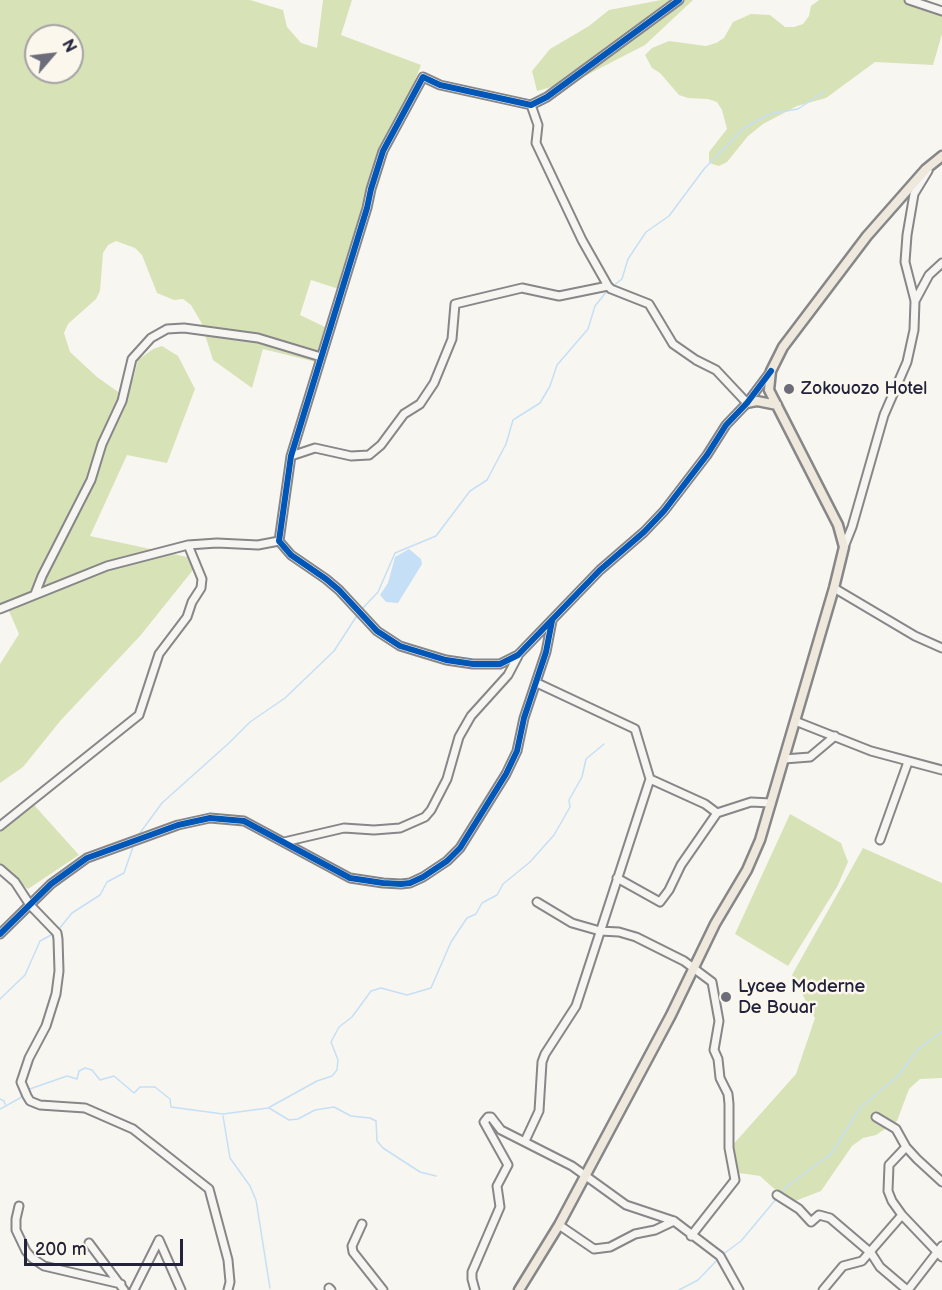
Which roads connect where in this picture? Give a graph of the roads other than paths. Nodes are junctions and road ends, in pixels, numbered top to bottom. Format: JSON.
{"nodes":[{"id":1,"x":680,"y":0,"type":"edge"},
{"id":2,"x":909,"y":0,"type":"edge"},
{"id":3,"x":942,"y":11,"type":"edge"},
{"id":4,"x":531,"y":105,"type":"junction"},
{"id":5,"x":942,"y":156,"type":"edge"},
{"id":6,"x":932,"y":164,"type":"junction"},
{"id":7,"x":942,"y":262,"type":"edge"},
{"id":8,"x":608,"y":286,"type":"junction"},
{"id":9,"x":915,"y":301,"type":"junction"},
{"id":10,"x":321,"y":357,"type":"junction"},
{"id":11,"x":771,"y":371,"type":"junction"},
{"id":12,"x":747,"y":403,"type":"junction"},
{"id":13,"x":777,"y":405,"type":"junction"},
{"id":14,"x":291,"y":456,"type":"junction"},
{"id":15,"x":279,"y":541,"type":"junction"},
{"id":16,"x":188,"y":545,"type":"junction"},
{"id":17,"x":844,"y":547,"type":"junction"},
{"id":18,"x":834,"y":588,"type":"junction"},
{"id":19,"x":35,"y":594,"type":"junction"},
{"id":20,"x":0,"y":609,"type":"edge"},
{"id":21,"x":552,"y":621,"type":"junction"},
{"id":22,"x":940,"y":645,"type":"edge"},
{"id":23,"x":518,"y":655,"type":"junction"},
{"id":24,"x":537,"y":683,"type":"junction"},
{"id":25,"x":795,"y":721,"type":"junction"},
{"id":26,"x":835,"y":736,"type":"junction"},
{"id":27,"x":784,"y":759,"type":"junction"},
{"id":28,"x":908,"y":762,"type":"junction"},
{"id":29,"x":942,"y":770,"type":"edge"},
{"id":30,"x":650,"y":779,"type":"junction"},
{"id":31,"x":771,"y":803,"type":"junction"},
{"id":32,"x":717,"y":813,"type":"junction"},
{"id":33,"x":0,"y":826,"type":"edge"},
{"id":34,"x":880,"y":840,"type":"dead end"},
{"id":35,"x":284,"y":842,"type":"junction"},
{"id":36,"x":0,"y":869,"type":"edge"},
{"id":37,"x":617,"y":878,"type":"junction"},
{"id":38,"x":537,"y":902,"type":"dead end"},
{"id":39,"x":30,"y":904,"type":"junction"},
{"id":40,"x":600,"y":931,"type":"junction"},
{"id":41,"x":0,"y":934,"type":"edge"},
{"id":42,"x":694,"y":968,"type":"junction"},
{"id":43,"x":876,"y":1117,"type":"dead end"},
{"id":44,"x":525,"y":1141,"type":"junction"},
{"id":45,"x":906,"y":1147,"type":"junction"},
{"id":46,"x":585,"y":1175,"type":"junction"},
{"id":47,"x":942,"y":1182,"type":"edge"},
{"id":48,"x":777,"y":1195,"type":"dead end"},
{"id":49,"x":19,"y":1206,"type":"dead end"},
{"id":50,"x":902,"y":1215,"type":"junction"},
{"id":51,"x":674,"y":1221,"type":"junction"},
{"id":52,"x":363,"y":1224,"type":"dead end"},
{"id":53,"x":559,"y":1225,"type":"junction"},
{"id":54,"x":691,"y":1236,"type":"junction"},
{"id":55,"x":89,"y":1243,"type":"dead end"},
{"id":56,"x":940,"y":1251,"type":"edge"},
{"id":57,"x":871,"y":1252,"type":"junction"},
{"id":58,"x":123,"y":1287,"type":"edge"},
{"id":59,"x":134,"y":1290,"type":"edge"},
{"id":60,"x":181,"y":1290,"type":"edge"},
{"id":61,"x":228,"y":1290,"type":"edge"},
{"id":62,"x":383,"y":1290,"type":"edge"},
{"id":63,"x":475,"y":1290,"type":"edge"},
{"id":64,"x":519,"y":1290,"type":"edge"},
{"id":65,"x":739,"y":1290,"type":"edge"},
{"id":66,"x":824,"y":1290,"type":"edge"},
{"id":67,"x":907,"y":1290,"type":"edge"}],
"edges":[{"from":1,"to":4,"type":"street"},
{"from":2,"to":3,"type":"street"},
{"from":4,"to":8,"type":"street"},
{"from":4,"to":10,"type":"street"},
{"from":5,"to":6,"type":"main road"},
{"from":6,"to":9,"type":"street"},
{"from":6,"to":11,"type":"main road"},
{"from":7,"to":9,"type":"street"},
{"from":8,"to":12,"type":"street"},
{"from":8,"to":14,"type":"street"},
{"from":9,"to":17,"type":"street"},
{"from":10,"to":14,"type":"street"},
{"from":10,"to":19,"type":"street"},
{"from":11,"to":12,"type":"street"},
{"from":11,"to":13,"type":"main road"},
{"from":12,"to":13,"type":"main road"},
{"from":12,"to":21,"type":"street"},
{"from":13,"to":17,"type":"main road"},
{"from":14,"to":15,"type":"street"},
{"from":15,"to":16,"type":"street"},
{"from":15,"to":23,"type":"street"},
{"from":16,"to":19,"type":"street"},
{"from":16,"to":33,"type":"street"},
{"from":17,"to":18,"type":"main road"},
{"from":18,"to":22,"type":"street"},
{"from":18,"to":25,"type":"main road"},
{"from":19,"to":20,"type":"street"},
{"from":21,"to":23,"type":"street"},
{"from":21,"to":24,"type":"street"},
{"from":23,"to":35,"type":"street"},
{"from":24,"to":30,"type":"street"},
{"from":24,"to":35,"type":"street"},
{"from":25,"to":26,"type":"street"},
{"from":25,"to":27,"type":"main road"},
{"from":26,"to":27,"type":"street"},
{"from":26,"to":28,"type":"street"},
{"from":27,"to":31,"type":"main road"},
{"from":28,"to":29,"type":"street"},
{"from":28,"to":34,"type":"street"},
{"from":30,"to":32,"type":"street"},
{"from":30,"to":37,"type":"street"},
{"from":31,"to":32,"type":"street"},
{"from":31,"to":42,"type":"main road"},
{"from":32,"to":37,"type":"street"},
{"from":35,"to":39,"type":"street"},
{"from":36,"to":39,"type":"street"},
{"from":37,"to":40,"type":"street"},
{"from":38,"to":40,"type":"street"},
{"from":39,"to":41,"type":"street"},
{"from":39,"to":61,"type":"street"},
{"from":40,"to":42,"type":"street"},
{"from":40,"to":44,"type":"street"},
{"from":42,"to":46,"type":"main road"},
{"from":42,"to":54,"type":"street"},
{"from":43,"to":45,"type":"street"},
{"from":44,"to":46,"type":"street"},
{"from":44,"to":63,"type":"street"},
{"from":45,"to":47,"type":"street"},
{"from":45,"to":50,"type":"street"},
{"from":46,"to":51,"type":"street"},
{"from":46,"to":53,"type":"main road"},
{"from":48,"to":57,"type":"street"},
{"from":49,"to":58,"type":"street"},
{"from":50,"to":56,"type":"street"},
{"from":50,"to":57,"type":"street"},
{"from":51,"to":53,"type":"street"},
{"from":51,"to":54,"type":"street"},
{"from":52,"to":62,"type":"street"},
{"from":53,"to":64,"type":"main road"},
{"from":54,"to":65,"type":"street"},
{"from":55,"to":58,"type":"street"},
{"from":56,"to":67,"type":"street"},
{"from":57,"to":66,"type":"street"},
{"from":57,"to":67,"type":"street"},
{"from":59,"to":60,"type":"street"}]}
